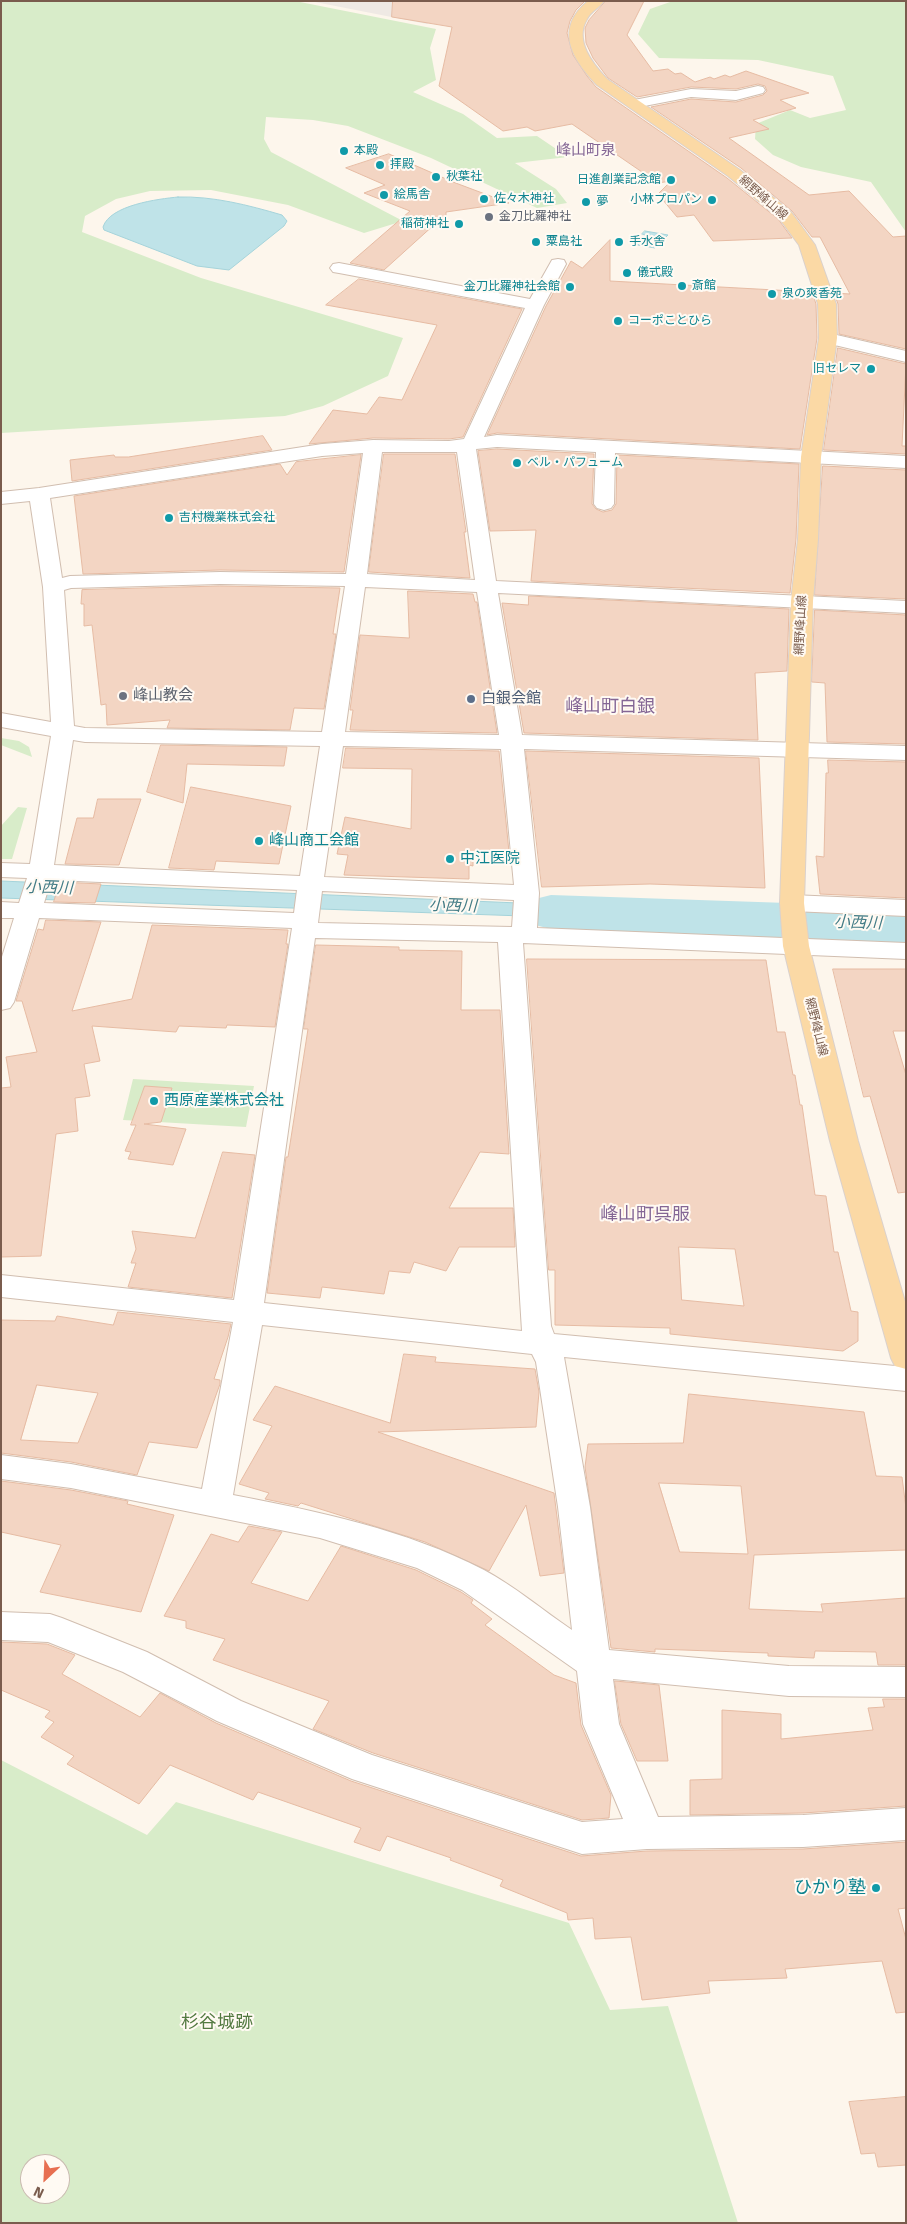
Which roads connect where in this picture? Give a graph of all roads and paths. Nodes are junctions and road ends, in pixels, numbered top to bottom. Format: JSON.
{"nodes":[{"id":1,"x":596,"y":1,"type":"edge"},
{"id":2,"x":758,"y":90,"type":"dead end"},
{"id":3,"x":634,"y":104,"type":"junction"},
{"id":4,"x":558,"y":264,"type":"dead end"},
{"id":5,"x":339,"y":268,"type":"dead end"},
{"id":6,"x":535,"y":306,"type":"junction"},
{"id":7,"x":828,"y":338,"type":"junction"},
{"id":8,"x":906,"y":357,"type":"edge"},
{"id":9,"x":468,"y":445,"type":"junction"},
{"id":10,"x":373,"y":446,"type":"junction"},
{"id":11,"x":606,"y":447,"type":"junction"},
{"id":12,"x":811,"y":461,"type":"junction"},
{"id":13,"x":906,"y":462,"type":"edge"},
{"id":14,"x":39,"y":494,"type":"junction"},
{"id":15,"x":1,"y":498,"type":"edge"},
{"id":16,"x":604,"y":504,"type":"dead end"},
{"id":17,"x":356,"y":580,"type":"junction"},
{"id":18,"x":486,"y":586,"type":"junction"},
{"id":19,"x":53,"y":587,"type":"junction"},
{"id":20,"x":802,"y":601,"type":"junction"},
{"id":21,"x":906,"y":607,"type":"edge"},
{"id":22,"x":1,"y":720,"type":"edge"},
{"id":23,"x":63,"y":733,"type":"junction"},
{"id":24,"x":332,"y":740,"type":"junction"},
{"id":25,"x":511,"y":742,"type":"junction"},
{"id":26,"x":797,"y":749,"type":"junction"},
{"id":27,"x":906,"y":753,"type":"edge"},
{"id":28,"x":1,"y":870,"type":"edge"},
{"id":29,"x":40,"y":874,"type":"junction"},
{"id":30,"x":310,"y":886,"type":"junction"},
{"id":31,"x":527,"y":895,"type":"junction"},
{"id":32,"x":792,"y":907,"type":"junction"},
{"id":33,"x":30,"y":908,"type":"junction"},
{"id":34,"x":906,"y":908,"type":"edge"},
{"id":35,"x":1,"y":910,"type":"edge"},
{"id":36,"x":306,"y":922,"type":"junction"},
{"id":37,"x":520,"y":931,"type":"junction"},
{"id":38,"x":796,"y":942,"type":"junction"},
{"id":39,"x":906,"y":951,"type":"edge"},
{"id":40,"x":1,"y":1002,"type":"edge"},
{"id":41,"x":1,"y":1286,"type":"edge"},
{"id":42,"x":249,"y":1312,"type":"junction"},
{"id":43,"x":542,"y":1344,"type":"junction"},
{"id":44,"x":906,"y":1358,"type":"edge"},
{"id":45,"x":906,"y":1379,"type":"edge"},
{"id":46,"x":1,"y":1467,"type":"edge"},
{"id":47,"x":215,"y":1503,"type":"junction"},
{"id":48,"x":1,"y":1626,"type":"edge"},
{"id":49,"x":593,"y":1663,"type":"junction"},
{"id":50,"x":906,"y":1682,"type":"edge"},
{"id":51,"x":906,"y":1824,"type":"edge"},
{"id":52,"x":647,"y":1833,"type":"junction"}],
"edges":[{"from":1,"to":3,"type":"main road","name":"網野峰山線"},
{"from":2,"to":3,"type":"street"},
{"from":3,"to":7,"type":"main road","name":"網野峰山線"},
{"from":4,"to":6,"type":"street"},
{"from":5,"to":6,"type":"street"},
{"from":6,"to":9,"type":"street"},
{"from":7,"to":8,"type":"street"},
{"from":7,"to":12,"type":"main road","name":"網野峰山線"},
{"from":9,"to":10,"type":"street"},
{"from":9,"to":11,"type":"street"},
{"from":9,"to":18,"type":"street"},
{"from":10,"to":14,"type":"street"},
{"from":10,"to":17,"type":"street"},
{"from":11,"to":12,"type":"street"},
{"from":11,"to":16,"type":"street"},
{"from":12,"to":13,"type":"street"},
{"from":12,"to":20,"type":"main road","name":"網野峰山線"},
{"from":14,"to":15,"type":"street"},
{"from":14,"to":19,"type":"street"},
{"from":17,"to":18,"type":"street"},
{"from":17,"to":19,"type":"street"},
{"from":17,"to":24,"type":"street"},
{"from":18,"to":20,"type":"street"},
{"from":18,"to":25,"type":"street"},
{"from":19,"to":23,"type":"street"},
{"from":20,"to":21,"type":"street"},
{"from":20,"to":26,"type":"main road","name":"網野峰山線"},
{"from":22,"to":23,"type":"street"},
{"from":23,"to":24,"type":"street"},
{"from":23,"to":29,"type":"street"},
{"from":24,"to":25,"type":"street"},
{"from":24,"to":30,"type":"street"},
{"from":25,"to":26,"type":"street"},
{"from":25,"to":31,"type":"street"},
{"from":26,"to":27,"type":"street"},
{"from":26,"to":32,"type":"main road","name":"網野峰山線"},
{"from":28,"to":29,"type":"street"},
{"from":29,"to":30,"type":"street"},
{"from":29,"to":33,"type":"street"},
{"from":30,"to":31,"type":"street"},
{"from":30,"to":36,"type":"street"},
{"from":31,"to":37,"type":"street"},
{"from":32,"to":34,"type":"street"},
{"from":32,"to":38,"type":"main road","name":"網野峰山線"},
{"from":33,"to":35,"type":"street"},
{"from":33,"to":36,"type":"street"},
{"from":33,"to":40,"type":"street"},
{"from":36,"to":37,"type":"street"},
{"from":36,"to":42,"type":"street"},
{"from":37,"to":38,"type":"street"},
{"from":37,"to":43,"type":"street"},
{"from":38,"to":39,"type":"street"},
{"from":38,"to":44,"type":"main road","name":"網野峰山線"},
{"from":41,"to":42,"type":"street"},
{"from":42,"to":43,"type":"street"},
{"from":42,"to":47,"type":"street"},
{"from":43,"to":45,"type":"street"},
{"from":43,"to":49,"type":"street"},
{"from":46,"to":47,"type":"street"},
{"from":47,"to":49,"type":"street"},
{"from":48,"to":52,"type":"street"},
{"from":49,"to":50,"type":"street"},
{"from":49,"to":52,"type":"street"},
{"from":51,"to":52,"type":"street"}]}
